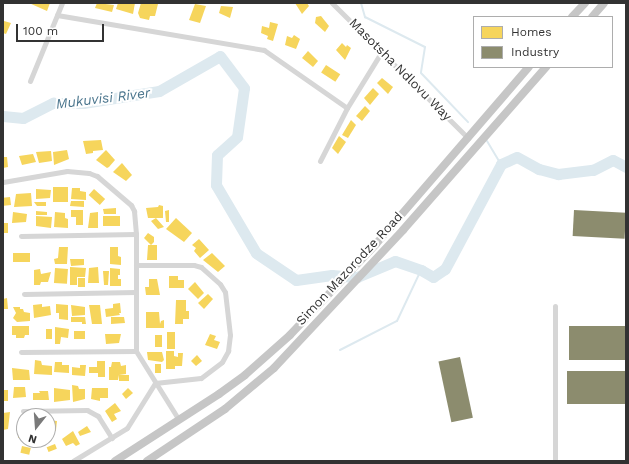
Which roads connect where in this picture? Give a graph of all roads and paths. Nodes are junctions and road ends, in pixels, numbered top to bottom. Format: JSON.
{"nodes":[{"id":1,"x":62,"y":3,"type":"edge"},
{"id":2,"x":332,"y":3,"type":"edge"},
{"id":3,"x":585,"y":3,"type":"edge"},
{"id":4,"x":604,"y":3,"type":"edge"},
{"id":5,"x":57,"y":15,"type":"junction"},
{"id":6,"x":573,"y":16,"type":"edge"},
{"id":7,"x":593,"y":16,"type":"edge"},
{"id":8,"x":382,"y":51,"type":"junction"},
{"id":9,"x":528,"y":68,"type":"edge"},
{"id":10,"x":545,"y":68,"type":"edge"},
{"id":11,"x":30,"y":82,"type":"dead end"},
{"id":12,"x":347,"y":108,"type":"junction"},
{"id":13,"x":468,"y":138,"type":"junction"},
{"id":14,"x":320,"y":161,"type":"dead end"},
{"id":15,"x":3,"y":182,"type":"edge"},
{"id":16,"x":136,"y":234,"type":"junction"},
{"id":17,"x":21,"y":236,"type":"dead end"},
{"id":18,"x":136,"y":265,"type":"junction"},
{"id":19,"x":136,"y":292,"type":"junction"},
{"id":20,"x":24,"y":294,"type":"dead end"},
{"id":21,"x":554,"y":306,"type":"dead end"},
{"id":22,"x":136,"y":351,"type":"junction"},
{"id":23,"x":21,"y":352,"type":"dead end"},
{"id":24,"x":155,"y":383,"type":"junction"},
{"id":25,"x":56,"y":410,"type":"edge"},
{"id":26,"x":179,"y":420,"type":"junction"},
{"id":27,"x":112,"y":438,"type":"junction"},
{"id":28,"x":74,"y":461,"type":"edge"},
{"id":29,"x":115,"y":461,"type":"edge"},
{"id":30,"x":147,"y":461,"type":"edge"},
{"id":31,"x":555,"y":461,"type":"edge"}],
"edges":[{"from":1,"to":5,"type":"street"},
{"from":2,"to":8,"type":"street","name":"Masotsha Ndlovu Way"},
{"from":3,"to":6,"type":"highway"},
{"from":4,"to":7,"type":"highway"},
{"from":5,"to":11,"type":"street"},
{"from":5,"to":12,"type":"street"},
{"from":8,"to":12,"type":"street"},
{"from":8,"to":13,"type":"street","name":"Masotsha Ndlovu Way"},
{"from":9,"to":13,"type":"highway","name":"Simon Mazorodze Road"},
{"from":10,"to":30,"type":"highway","name":"Simon Mazorodze Road"},
{"from":12,"to":14,"type":"street"},
{"from":13,"to":26,"type":"highway","name":"Simon Mazorodze Road"},
{"from":15,"to":16,"type":"street"},
{"from":16,"to":17,"type":"street"},
{"from":16,"to":18,"type":"street"},
{"from":18,"to":19,"type":"street"},
{"from":18,"to":24,"type":"street"},
{"from":19,"to":20,"type":"street"},
{"from":19,"to":22,"type":"street"},
{"from":21,"to":31,"type":"street"},
{"from":22,"to":23,"type":"street"},
{"from":22,"to":24,"type":"street"},
{"from":24,"to":26,"type":"street"},
{"from":24,"to":27,"type":"street"},
{"from":25,"to":27,"type":"street"},
{"from":26,"to":29,"type":"highway","name":"Simon Mazorodze Road"},
{"from":27,"to":28,"type":"street"}]}
